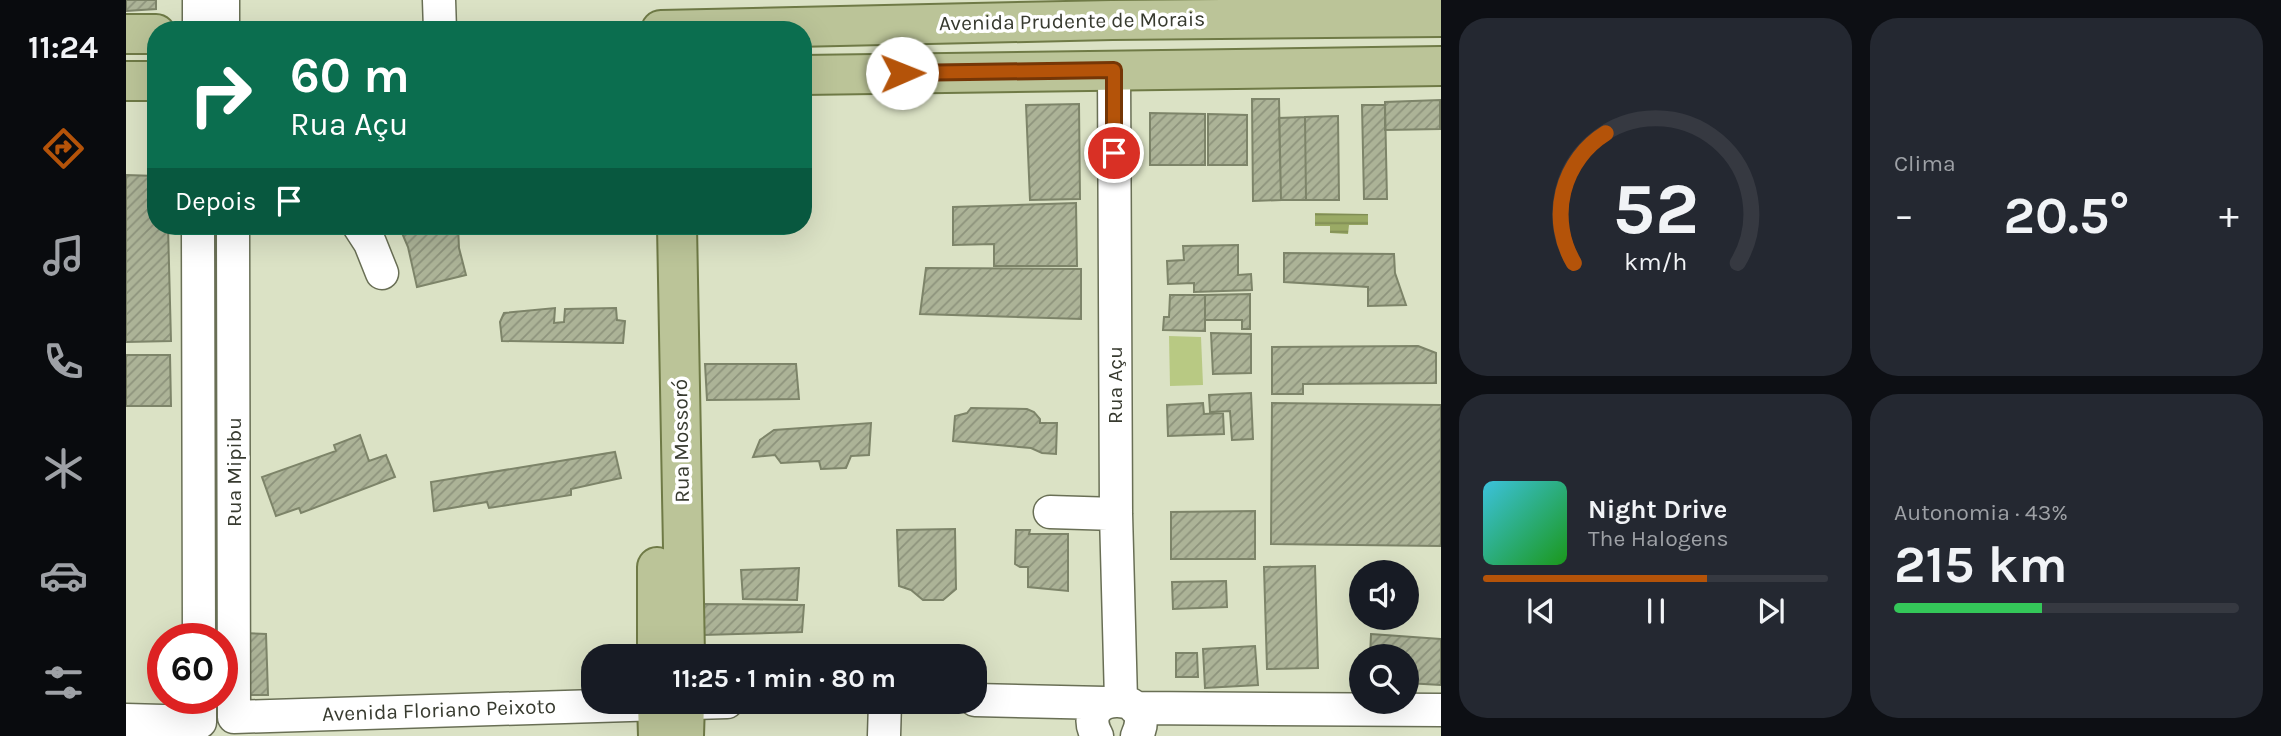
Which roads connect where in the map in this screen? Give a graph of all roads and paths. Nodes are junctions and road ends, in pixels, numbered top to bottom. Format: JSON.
{"nodes":[{"id":1,"x":199,"y":0,"type":"edge"},
{"id":2,"x":223,"y":0,"type":"edge"},
{"id":3,"x":439,"y":0,"type":"edge"},
{"id":4,"x":654,"y":0,"type":"edge"},
{"id":5,"x":676,"y":0,"type":"edge"},
{"id":6,"x":1112,"y":10,"type":"edge"},
{"id":7,"x":1441,"y":17,"type":"edge"},
{"id":8,"x":200,"y":21,"type":"edge"},
{"id":9,"x":223,"y":21,"type":"edge"},
{"id":10,"x":440,"y":21,"type":"edge"},
{"id":11,"x":654,"y":21,"type":"edge"},
{"id":12,"x":676,"y":21,"type":"edge"},
{"id":13,"x":905,"y":24,"type":"junction"},
{"id":14,"x":812,"y":26,"type":"edge"},
{"id":15,"x":126,"y":34,"type":"edge"},
{"id":16,"x":147,"y":34,"type":"edge"},
{"id":17,"x":1441,"y":66,"type":"edge"},
{"id":18,"x":1114,"y":70,"type":"junction"},
{"id":19,"x":902,"y":73,"type":"junction"},
{"id":20,"x":812,"y":75,"type":"edge"},
{"id":21,"x":147,"y":80,"type":"edge"},
{"id":22,"x":126,"y":81,"type":"edge"},
{"id":23,"x":198,"y":235,"type":"edge"},
{"id":24,"x":233,"y":235,"type":"edge"},
{"id":25,"x":365,"y":235,"type":"edge"},
{"id":26,"x":654,"y":235,"type":"edge"},
{"id":27,"x":677,"y":235,"type":"edge"},
{"id":28,"x":382,"y":273,"type":"dead end"},
{"id":29,"x":1050,"y":512,"type":"dead end"},
{"id":30,"x":1116,"y":513,"type":"junction"},
{"id":31,"x":199,"y":623,"type":"edge"},
{"id":32,"x":657,"y":644,"type":"edge"},
{"id":33,"x":685,"y":644,"type":"edge"},
{"id":34,"x":987,"y":701,"type":"edge"},
{"id":35,"x":581,"y":709,"type":"edge"},
{"id":36,"x":1441,"y":710,"type":"edge"},
{"id":37,"x":1124,"y":712,"type":"edge"},
{"id":38,"x":657,"y":714,"type":"edge"},
{"id":39,"x":685,"y":714,"type":"edge"},
{"id":40,"x":885,"y":714,"type":"edge"},
{"id":41,"x":197,"y":719,"type":"edge"},
{"id":42,"x":126,"y":720,"type":"edge"},
{"id":43,"x":430,"y":723,"type":"edge"},
{"id":44,"x":241,"y":727,"type":"edge"},
{"id":45,"x":658,"y":736,"type":"edge"},
{"id":46,"x":684,"y":736,"type":"edge"},
{"id":47,"x":884,"y":736,"type":"edge"},
{"id":48,"x":1097,"y":736,"type":"edge"}],
"edges":[{"from":1,"to":8,"type":"street"},
{"from":2,"to":9,"type":"street"},
{"from":3,"to":10,"type":"street"},
{"from":4,"to":11,"type":"main road"},
{"from":5,"to":12,"type":"main road"},
{"from":6,"to":7,"type":"main road","name":"Avenida Prudente de Morais"},
{"from":6,"to":13,"type":"main road","name":"Avenida Prudente de Morais"},
{"from":13,"to":14,"type":"main road","name":"Avenida Prudente de Morais"},
{"from":13,"to":19,"type":"main road"},
{"from":15,"to":16,"type":"main road"},
{"from":17,"to":18,"type":"main road"},
{"from":18,"to":19,"type":"main road"},
{"from":18,"to":30,"type":"street","name":"Rua Açu"},
{"from":19,"to":20,"type":"main road"},
{"from":21,"to":22,"type":"main road"},
{"from":23,"to":31,"type":"street","name":"Rua Mipibu"},
{"from":24,"to":44,"type":"street","name":"Rua Mipibu"},
{"from":25,"to":28,"type":"street"},
{"from":26,"to":32,"type":"main road","name":"Rua Mossoró"},
{"from":27,"to":33,"type":"main road","name":"Rua Mossoró"},
{"from":29,"to":30,"type":"street"},
{"from":30,"to":37,"type":"street","name":"Rua Açu"},
{"from":34,"to":37,"type":"street"},
{"from":35,"to":43,"type":"street","name":"Avenida Floriano Peixoto"},
{"from":36,"to":37,"type":"street"},
{"from":37,"to":48,"type":"street","name":"Rua Açu"},
{"from":38,"to":45,"type":"main road"},
{"from":39,"to":46,"type":"main road"},
{"from":40,"to":47,"type":"street"},
{"from":41,"to":42,"type":"street"},
{"from":41,"to":44,"type":"street","name":"Avenida Floriano Peixoto"},
{"from":43,"to":44,"type":"street","name":"Avenida Floriano Peixoto"}]}
